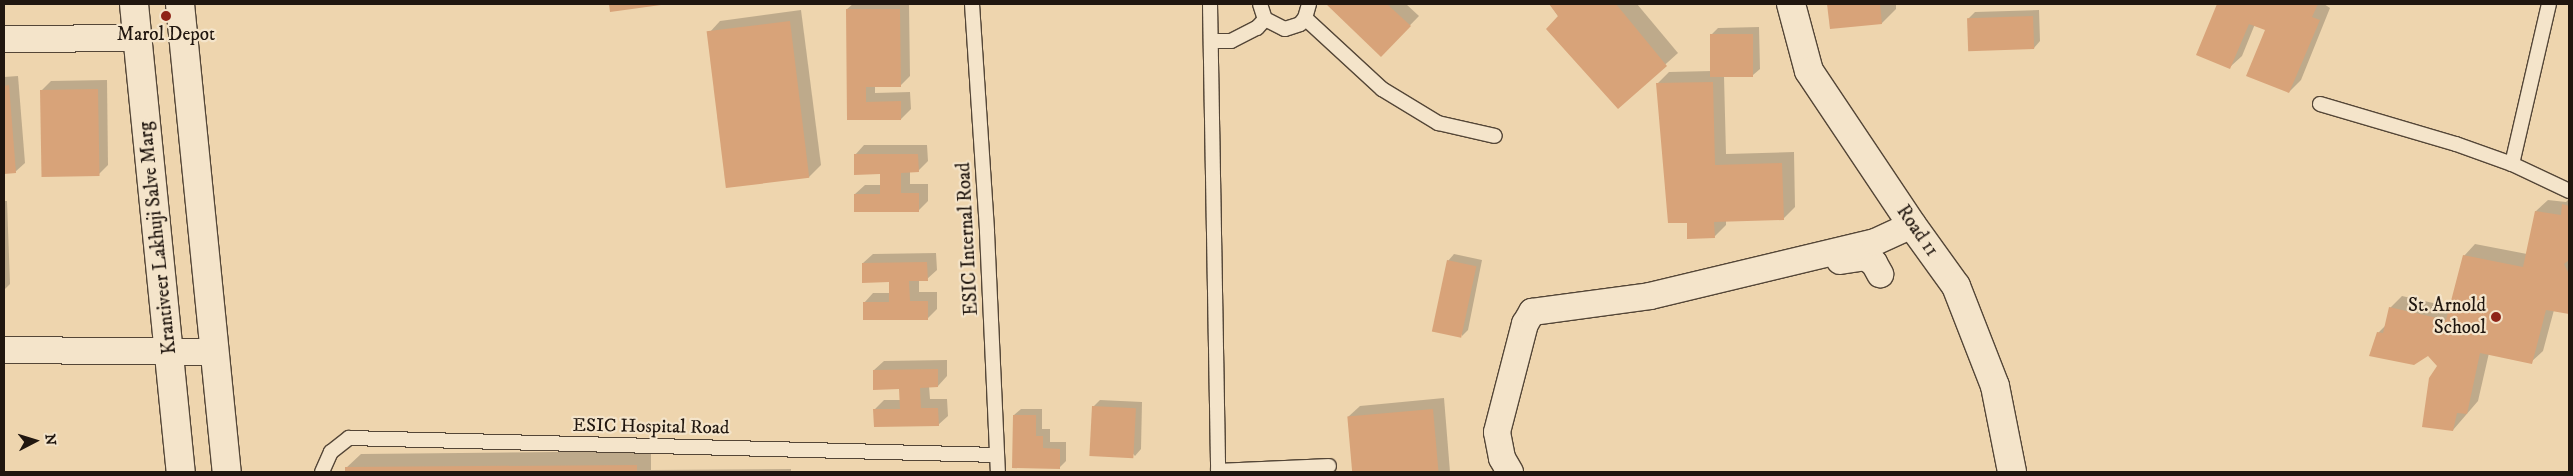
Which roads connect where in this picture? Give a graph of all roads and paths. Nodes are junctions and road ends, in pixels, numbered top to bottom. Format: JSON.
{"nodes":[{"id":1,"x":134,"y":4,"type":"edge"},
{"id":2,"x":180,"y":4,"type":"edge"},
{"id":3,"x":972,"y":4,"type":"edge"},
{"id":4,"x":1210,"y":4,"type":"edge"},
{"id":5,"x":1260,"y":4,"type":"edge"},
{"id":6,"x":1309,"y":4,"type":"edge"},
{"id":7,"x":1791,"y":4,"type":"edge"},
{"id":8,"x":2549,"y":4,"type":"edge"},
{"id":9,"x":1305,"y":18,"type":"junction"},
{"id":10,"x":1265,"y":19,"type":"junction"},
{"id":11,"x":137,"y":38,"type":"junction"},
{"id":12,"x":4,"y":39,"type":"edge"},
{"id":13,"x":1211,"y":41,"type":"junction"},
{"id":14,"x":2320,"y":104,"type":"dead end"},
{"id":15,"x":1495,"y":136,"type":"dead end"},
{"id":16,"x":2512,"y":164,"type":"junction"},
{"id":17,"x":2569,"y":191,"type":"edge"},
{"id":18,"x":1912,"y":225,"type":"junction"},
{"id":19,"x":1880,"y":274,"type":"dead end"},
{"id":20,"x":1648,"y":296,"type":"junction"},
{"id":21,"x":4,"y":350,"type":"edge"},
{"id":22,"x":170,"y":352,"type":"junction"},
{"id":23,"x":215,"y":352,"type":"junction"},
{"id":24,"x":997,"y":455,"type":"junction"},
{"id":25,"x":1329,"y":466,"type":"dead end"},
{"id":26,"x":181,"y":472,"type":"edge"},
{"id":27,"x":227,"y":472,"type":"edge"},
{"id":28,"x":322,"y":472,"type":"edge"},
{"id":29,"x":998,"y":472,"type":"edge"},
{"id":30,"x":1218,"y":472,"type":"edge"},
{"id":31,"x":1510,"y":472,"type":"edge"},
{"id":32,"x":2012,"y":472,"type":"edge"}],
"edges":[{"from":1,"to":11,"type":"main road","name":"Krantiveer Lakhuji Salve Marg"},
{"from":2,"to":23,"type":"main road"},
{"from":3,"to":24,"type":"lane","name":"ESIC Internal Road"},
{"from":4,"to":13,"type":"lane"},
{"from":5,"to":10,"type":"lane"},
{"from":6,"to":9,"type":"lane"},
{"from":7,"to":18,"type":"main road","name":"Road 11"},
{"from":8,"to":16,"type":"lane"},
{"from":9,"to":10,"type":"lane"},
{"from":9,"to":15,"type":"lane"},
{"from":10,"to":13,"type":"lane"},
{"from":11,"to":12,"type":"street"},
{"from":11,"to":22,"type":"main road","name":"Krantiveer Lakhuji Salve Marg"},
{"from":13,"to":30,"type":"lane"},
{"from":14,"to":16,"type":"lane"},
{"from":16,"to":17,"type":"lane"},
{"from":18,"to":20,"type":"street"},
{"from":18,"to":32,"type":"main road","name":"Road 11"},
{"from":19,"to":20,"type":"street"},
{"from":20,"to":31,"type":"street"},
{"from":21,"to":22,"type":"street"},
{"from":22,"to":23,"type":"street"},
{"from":22,"to":26,"type":"main road","name":"Krantiveer Lakhuji Salve Marg"},
{"from":23,"to":27,"type":"main road"},
{"from":24,"to":28,"type":"lane","name":"ESIC Hospital Road"},
{"from":24,"to":29,"type":"lane","name":"ESIC Internal Road"},
{"from":25,"to":30,"type":"lane"}]}
